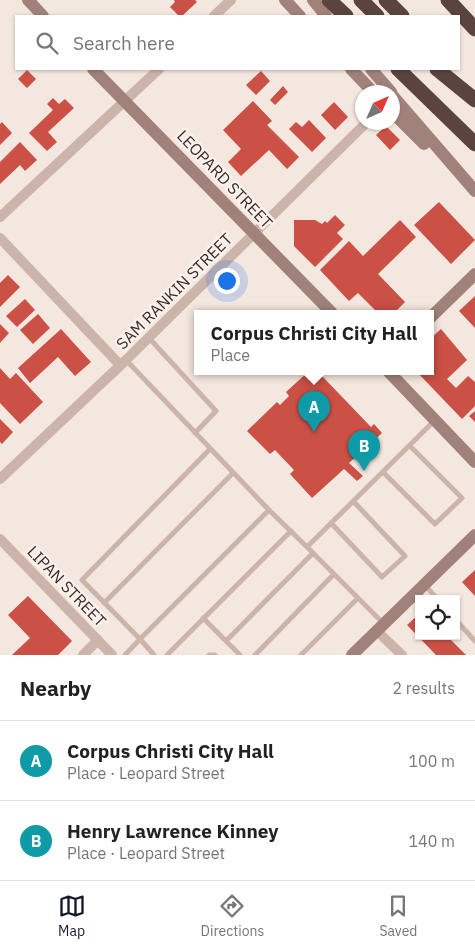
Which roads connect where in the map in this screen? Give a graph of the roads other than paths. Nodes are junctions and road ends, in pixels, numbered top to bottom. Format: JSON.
{"nodes":[{"id":1,"x":28,"y":0,"type":"edge"},
{"id":2,"x":231,"y":0,"type":"edge"},
{"id":3,"x":285,"y":0,"type":"edge"},
{"id":4,"x":313,"y":0,"type":"edge"},
{"id":5,"x":329,"y":0,"type":"edge"},
{"id":6,"x":361,"y":0,"type":"edge"},
{"id":7,"x":386,"y":0,"type":"edge"},
{"id":8,"x":448,"y":0,"type":"edge"},
{"id":9,"x":42,"y":15,"type":"edge"},
{"id":10,"x":215,"y":15,"type":"edge"},
{"id":11,"x":299,"y":15,"type":"edge"},
{"id":12,"x":325,"y":15,"type":"edge"},
{"id":13,"x":345,"y":15,"type":"edge"},
{"id":14,"x":376,"y":15,"type":"edge"},
{"id":15,"x":401,"y":15,"type":"edge"},
{"id":16,"x":475,"y":29,"type":"edge"},
{"id":17,"x":94,"y":70,"type":"edge"},
{"id":18,"x":158,"y":70,"type":"edge"},
{"id":19,"x":352,"y":70,"type":"edge"},
{"id":20,"x":371,"y":70,"type":"edge"},
{"id":21,"x":399,"y":70,"type":"edge"},
{"id":22,"x":438,"y":70,"type":"edge"},
{"id":23,"x":453,"y":70,"type":"edge"},
{"id":24,"x":367,"y":85,"type":"edge"},
{"id":25,"x":384,"y":85,"type":"edge"},
{"id":26,"x":475,"y":94,"type":"edge"},
{"id":27,"x":475,"y":100,"type":"edge"},
{"id":28,"x":125,"y":101,"type":"junction"},
{"id":29,"x":400,"y":103,"type":"edge"},
{"id":30,"x":400,"y":120,"type":"edge"},
{"id":31,"x":359,"y":130,"type":"edge"},
{"id":32,"x":475,"y":144,"type":"edge"},
{"id":33,"x":475,"y":191,"type":"edge"},
{"id":34,"x":475,"y":196,"type":"edge"},
{"id":35,"x":0,"y":217,"type":"edge"},
{"id":36,"x":254,"y":232,"type":"junction"},
{"id":37,"x":0,"y":238,"type":"edge"},
{"id":38,"x":475,"y":274,"type":"edge"},
{"id":39,"x":329,"y":310,"type":"edge"},
{"id":40,"x":434,"y":314,"type":"edge"},
{"id":41,"x":148,"y":338,"type":"junction"},
{"id":42,"x":123,"y":363,"type":"junction"},
{"id":43,"x":392,"y":375,"type":"edge"},
{"id":44,"x":435,"y":420,"type":"junction"},
{"id":45,"x":195,"y":433,"type":"junction"},
{"id":46,"x":410,"y":446,"type":"junction"},
{"id":47,"x":210,"y":449,"type":"junction"},
{"id":48,"x":475,"y":462,"type":"edge"},
{"id":49,"x":233,"y":473,"type":"junction"},
{"id":50,"x":384,"y":473,"type":"junction"},
{"id":51,"x":0,"y":479,"type":"edge"},
{"id":52,"x":354,"y":502,"type":"junction"},
{"id":53,"x":269,"y":510,"type":"junction"},
{"id":54,"x":331,"y":523,"type":"junction"},
{"id":55,"x":291,"y":531,"type":"junction"},
{"id":56,"x":475,"y":535,"type":"edge"},
{"id":57,"x":0,"y":538,"type":"edge"},
{"id":58,"x":307,"y":547,"type":"junction"},
{"id":59,"x":313,"y":553,"type":"junction"},
{"id":60,"x":334,"y":574,"type":"junction"},
{"id":61,"x":425,"y":585,"type":"junction"},
{"id":62,"x":434,"y":595,"type":"edge"},
{"id":63,"x":358,"y":598,"type":"junction"},
{"id":64,"x":104,"y":603,"type":"junction"},
{"id":65,"x":203,"y":618,"type":"junction"},
{"id":66,"x":460,"y":624,"type":"edge"},
{"id":67,"x":381,"y":628,"type":"junction"},
{"id":68,"x":140,"y":639,"type":"junction"},
{"id":69,"x":98,"y":640,"type":"junction"},
{"id":70,"x":226,"y":641,"type":"junction"},
{"id":71,"x":475,"y":641,"type":"edge"},
{"id":72,"x":83,"y":655,"type":"edge"},
{"id":73,"x":112,"y":655,"type":"edge"},
{"id":74,"x":125,"y":655,"type":"edge"},
{"id":75,"x":154,"y":655,"type":"edge"},
{"id":76,"x":166,"y":655,"type":"edge"},
{"id":77,"x":209,"y":655,"type":"edge"},
{"id":78,"x":215,"y":655,"type":"edge"},
{"id":79,"x":240,"y":655,"type":"edge"},
{"id":80,"x":255,"y":655,"type":"edge"},
{"id":81,"x":301,"y":655,"type":"edge"},
{"id":82,"x":352,"y":655,"type":"edge"},
{"id":83,"x":402,"y":655,"type":"edge"}],
"edges":[{"from":1,"to":9,"type":"main road"},
{"from":2,"to":10,"type":"street"},
{"from":3,"to":11,"type":"main road"},
{"from":4,"to":12,"type":"main road"},
{"from":5,"to":13,"type":"highway"},
{"from":6,"to":14,"type":"highway"},
{"from":7,"to":15,"type":"highway"},
{"from":8,"to":16,"type":"highway"},
{"from":17,"to":28,"type":"main road","name":"LEOPARD STREET"},
{"from":18,"to":28,"type":"street"},
{"from":19,"to":24,"type":"main road"},
{"from":20,"to":25,"type":"main road"},
{"from":21,"to":32,"type":"highway"},
{"from":22,"to":27,"type":"highway"},
{"from":23,"to":26,"type":"highway"},
{"from":28,"to":35,"type":"street"},
{"from":28,"to":36,"type":"main road","name":"LEOPARD STREET"},
{"from":29,"to":33,"type":"main road"},
{"from":30,"to":34,"type":"main road"},
{"from":31,"to":36,"type":"street","name":"SAM RANKIN STREET"},
{"from":36,"to":39,"type":"main road","name":"LEOPARD STREET"},
{"from":36,"to":41,"type":"street","name":"SAM RANKIN STREET"},
{"from":37,"to":42,"type":"street"},
{"from":38,"to":40,"type":"main road"},
{"from":41,"to":42,"type":"street","name":"SAM RANKIN STREET"},
{"from":41,"to":45,"type":"lane"},
{"from":42,"to":45,"type":"lane"},
{"from":42,"to":51,"type":"street","name":"SAM RANKIN STREET"},
{"from":43,"to":44,"type":"main road"},
{"from":44,"to":46,"type":"lane"},
{"from":44,"to":48,"type":"main road"},
{"from":45,"to":47,"type":"lane"},
{"from":46,"to":50,"type":"lane"},
{"from":46,"to":50,"type":"lane"},
{"from":47,"to":49,"type":"lane"},
{"from":47,"to":64,"type":"lane"},
{"from":49,"to":53,"type":"lane"},
{"from":49,"to":64,"type":"lane"},
{"from":50,"to":52,"type":"lane"},
{"from":52,"to":54,"type":"lane"},
{"from":52,"to":54,"type":"lane"},
{"from":53,"to":55,"type":"lane"},
{"from":53,"to":68,"type":"lane"},
{"from":54,"to":58,"type":"lane"},
{"from":55,"to":58,"type":"lane"},
{"from":55,"to":65,"type":"lane"},
{"from":56,"to":61,"type":"main road"},
{"from":57,"to":69,"type":"street","name":"LIPAN STREET"},
{"from":58,"to":59,"type":"lane"},
{"from":59,"to":60,"type":"lane"},
{"from":59,"to":70,"type":"lane"},
{"from":60,"to":63,"type":"lane"},
{"from":60,"to":80,"type":"lane"},
{"from":61,"to":62,"type":"lane"},
{"from":61,"to":67,"type":"main road"},
{"from":63,"to":67,"type":"lane"},
{"from":63,"to":81,"type":"lane"},
{"from":64,"to":68,"type":"lane"},
{"from":65,"to":70,"type":"lane"},
{"from":65,"to":76,"type":"lane"},
{"from":66,"to":71,"type":"lane"},
{"from":67,"to":82,"type":"main road"},
{"from":67,"to":83,"type":"street"},
{"from":68,"to":74,"type":"lane"},
{"from":68,"to":75,"type":"lane"},
{"from":69,"to":72,"type":"street"},
{"from":69,"to":73,"type":"street","name":"LIPAN STREET"},
{"from":70,"to":79,"type":"lane"},
{"from":77,"to":78,"type":"lane"}]}
